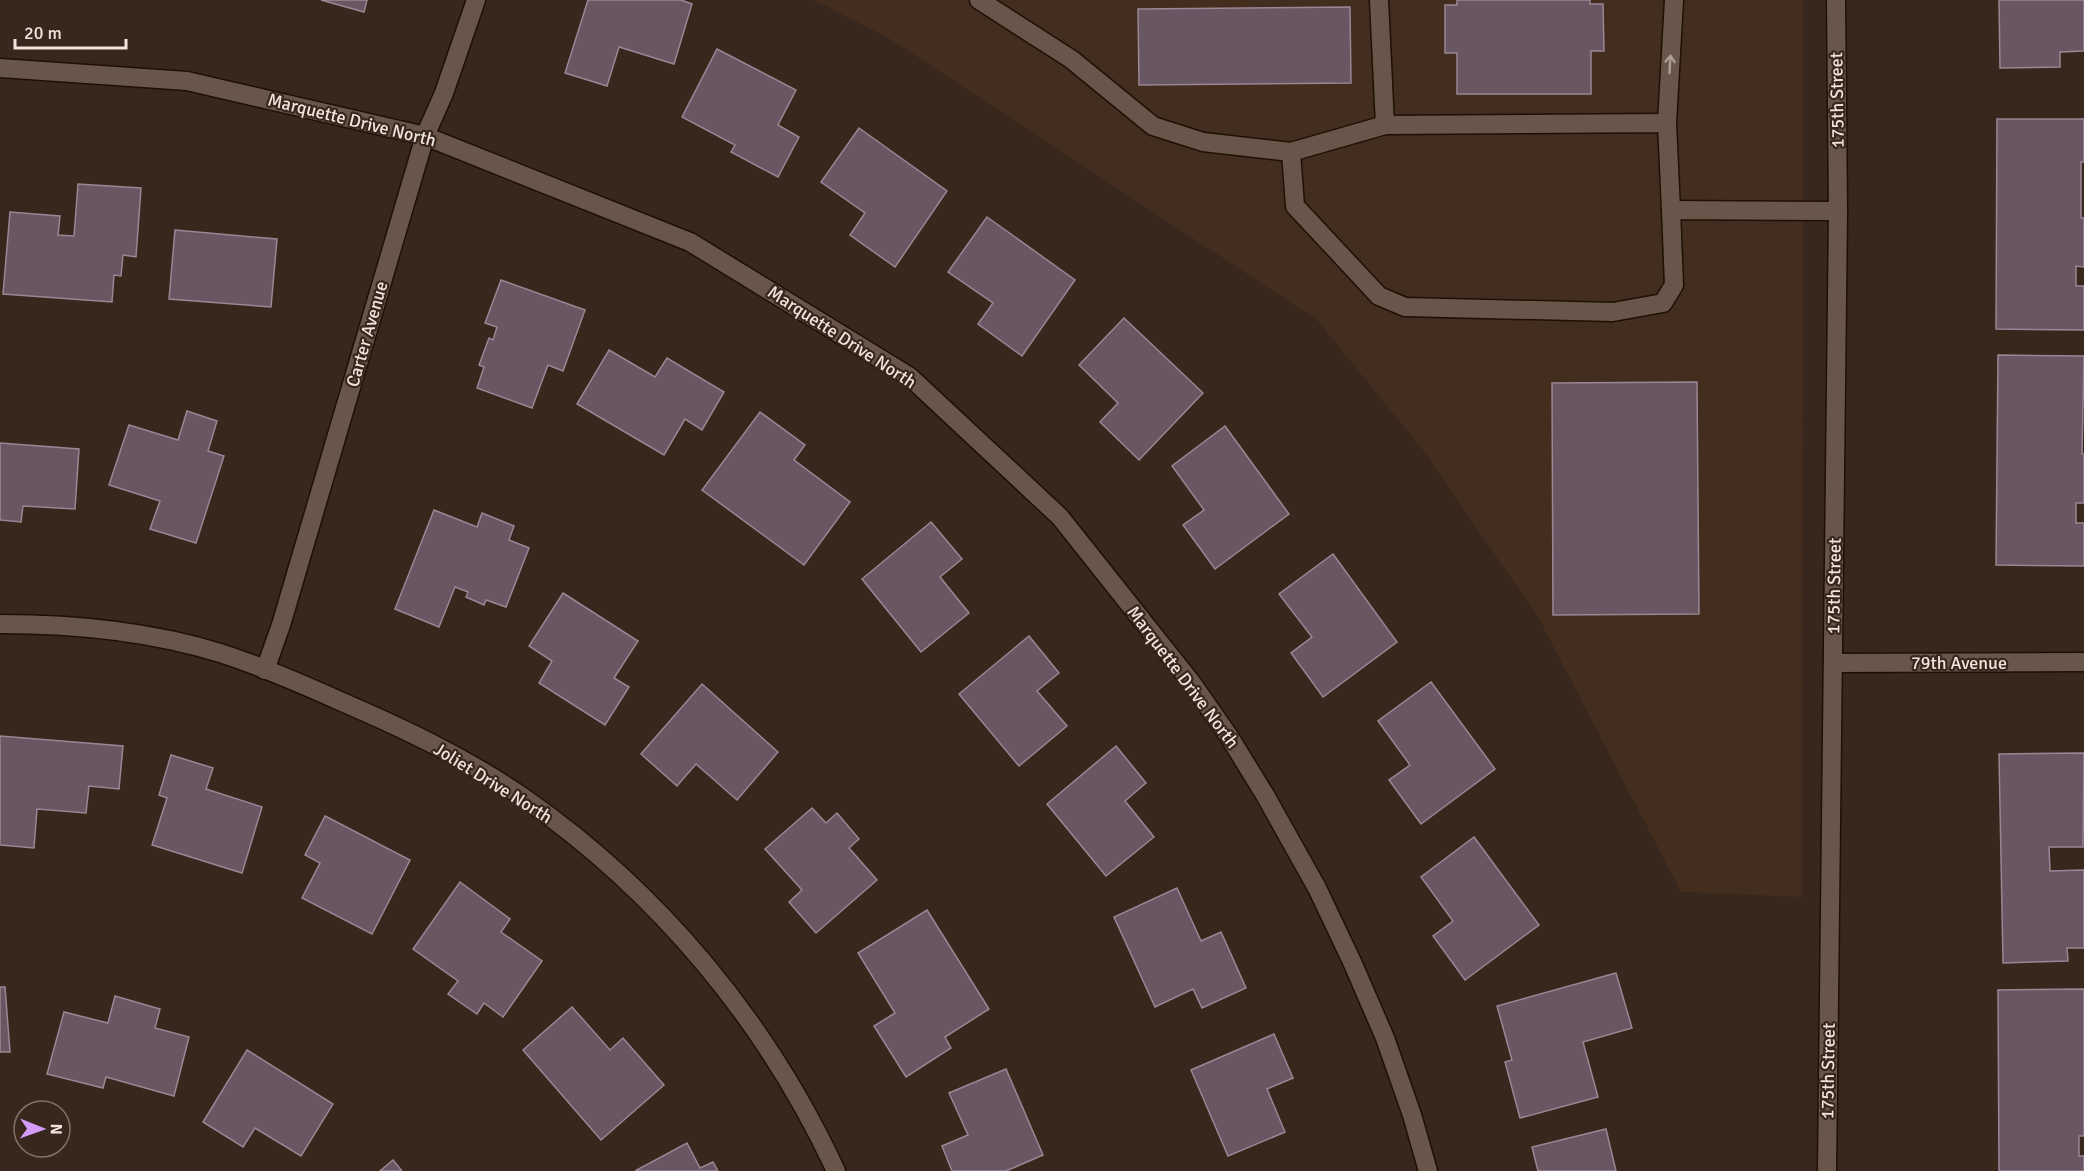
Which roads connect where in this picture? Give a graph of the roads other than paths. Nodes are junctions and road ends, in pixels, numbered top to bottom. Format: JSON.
{"nodes":[{"id":1,"x":476,"y":0,"type":"edge"},
{"id":2,"x":979,"y":0,"type":"edge"},
{"id":3,"x":1379,"y":0,"type":"edge"},
{"id":4,"x":1674,"y":0,"type":"edge"},
{"id":5,"x":1836,"y":0,"type":"edge"},
{"id":6,"x":0,"y":68,"type":"edge"},
{"id":7,"x":1667,"y":123,"type":"junction"},
{"id":8,"x":1385,"y":125,"type":"junction"},
{"id":9,"x":425,"y":136,"type":"junction"},
{"id":10,"x":1292,"y":152,"type":"junction"},
{"id":11,"x":1671,"y":210,"type":"junction"},
{"id":12,"x":1838,"y":211,"type":"junction"},
{"id":13,"x":0,"y":624,"type":"edge"},
{"id":14,"x":2084,"y":662,"type":"edge"},
{"id":15,"x":1833,"y":663,"type":"junction"},
{"id":16,"x":265,"y":670,"type":"junction"},
{"id":17,"x":836,"y":1171,"type":"edge"},
{"id":18,"x":1428,"y":1171,"type":"edge"},
{"id":19,"x":1827,"y":1171,"type":"edge"}],
"edges":[{"from":1,"to":9,"type":"street","name":"Carter Avenue"},
{"from":2,"to":10,"type":"street"},
{"from":3,"to":8,"type":"street"},
{"from":7,"to":4,"type":"street","one_way":true},
{"from":5,"to":12,"type":"street","name":"175th Street"},
{"from":6,"to":9,"type":"street","name":"Marquette Drive North"},
{"from":7,"to":8,"type":"street"},
{"from":7,"to":11,"type":"street"},
{"from":8,"to":10,"type":"street"},
{"from":9,"to":16,"type":"street","name":"Carter Avenue"},
{"from":9,"to":18,"type":"street","name":"Marquette Drive North"},
{"from":10,"to":11,"type":"street"},
{"from":11,"to":12,"type":"street"},
{"from":12,"to":15,"type":"street","name":"175th Street"},
{"from":13,"to":16,"type":"street","name":"Joliet Drive North"},
{"from":14,"to":15,"type":"street","name":"79th Avenue"},
{"from":15,"to":19,"type":"street","name":"175th Street"},
{"from":16,"to":17,"type":"street","name":"Joliet Drive North"}]}
